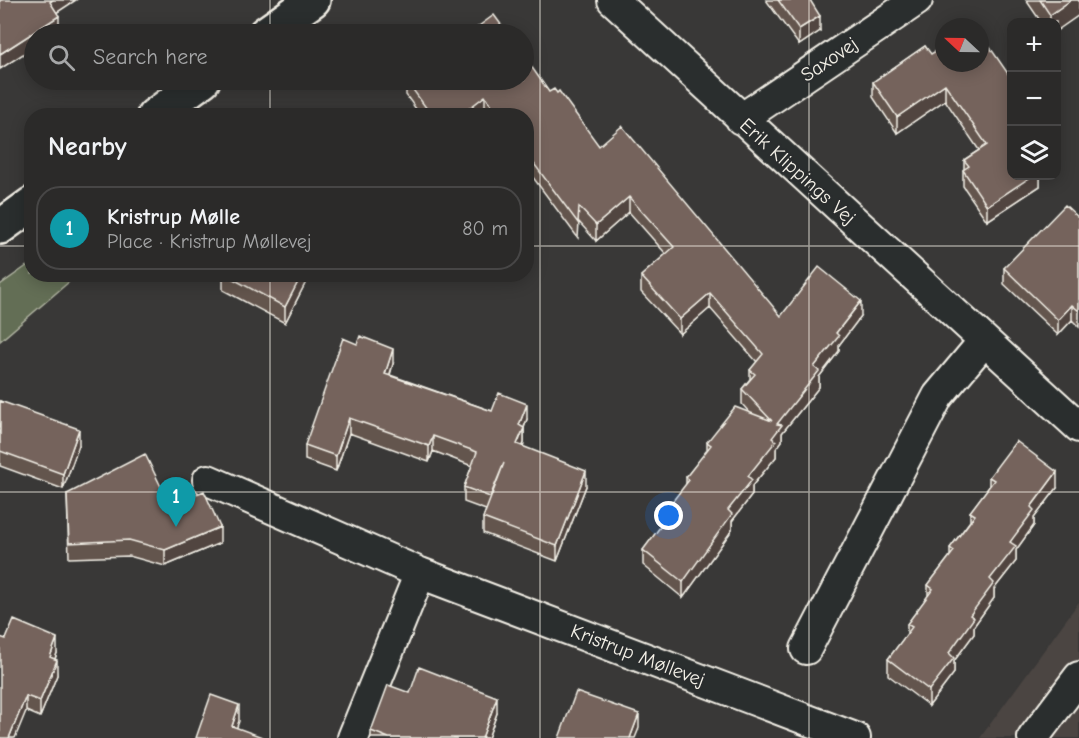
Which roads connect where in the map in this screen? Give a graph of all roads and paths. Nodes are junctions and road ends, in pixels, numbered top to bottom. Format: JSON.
{"nodes":[{"id":1,"x":313,"y":0,"type":"edge"},
{"id":2,"x":613,"y":0,"type":"edge"},
{"id":3,"x":917,"y":0,"type":"edge"},
{"id":4,"x":279,"y":24,"type":"edge"},
{"id":5,"x":189,"y":90,"type":"edge"},
{"id":6,"x":165,"y":108,"type":"edge"},
{"id":7,"x":741,"y":119,"type":"junction"},
{"id":8,"x":24,"y":210,"type":"edge"},
{"id":9,"x":0,"y":227,"type":"edge"},
{"id":10,"x":984,"y":341,"type":"junction"},
{"id":11,"x":1079,"y":428,"type":"edge"},
{"id":12,"x":208,"y":480,"type":"dead end"},
{"id":13,"x":420,"y":573,"type":"junction"},
{"id":14,"x":806,"y":649,"type":"dead end"},
{"id":15,"x":1079,"y":677,"type":"edge"},
{"id":16,"x":352,"y":738,"type":"edge"},
{"id":17,"x":855,"y":738,"type":"edge"},
{"id":18,"x":1033,"y":738,"type":"edge"}],
"edges":[{"from":1,"to":4,"type":"street"},
{"from":2,"to":7,"type":"street","name":"Erik Klippings Vej"},
{"from":3,"to":7,"type":"street","name":"Saxovej"},
{"from":5,"to":6,"type":"street"},
{"from":7,"to":10,"type":"street","name":"Erik Klippings Vej"},
{"from":8,"to":9,"type":"street"},
{"from":10,"to":11,"type":"street","name":"Erik Klippings Vej"},
{"from":10,"to":14,"type":"street"},
{"from":12,"to":13,"type":"street","name":"Kristrup Møllevej"},
{"from":13,"to":16,"type":"street"},
{"from":13,"to":17,"type":"street","name":"Kristrup Møllevej"},
{"from":15,"to":18,"type":"street"}]}
